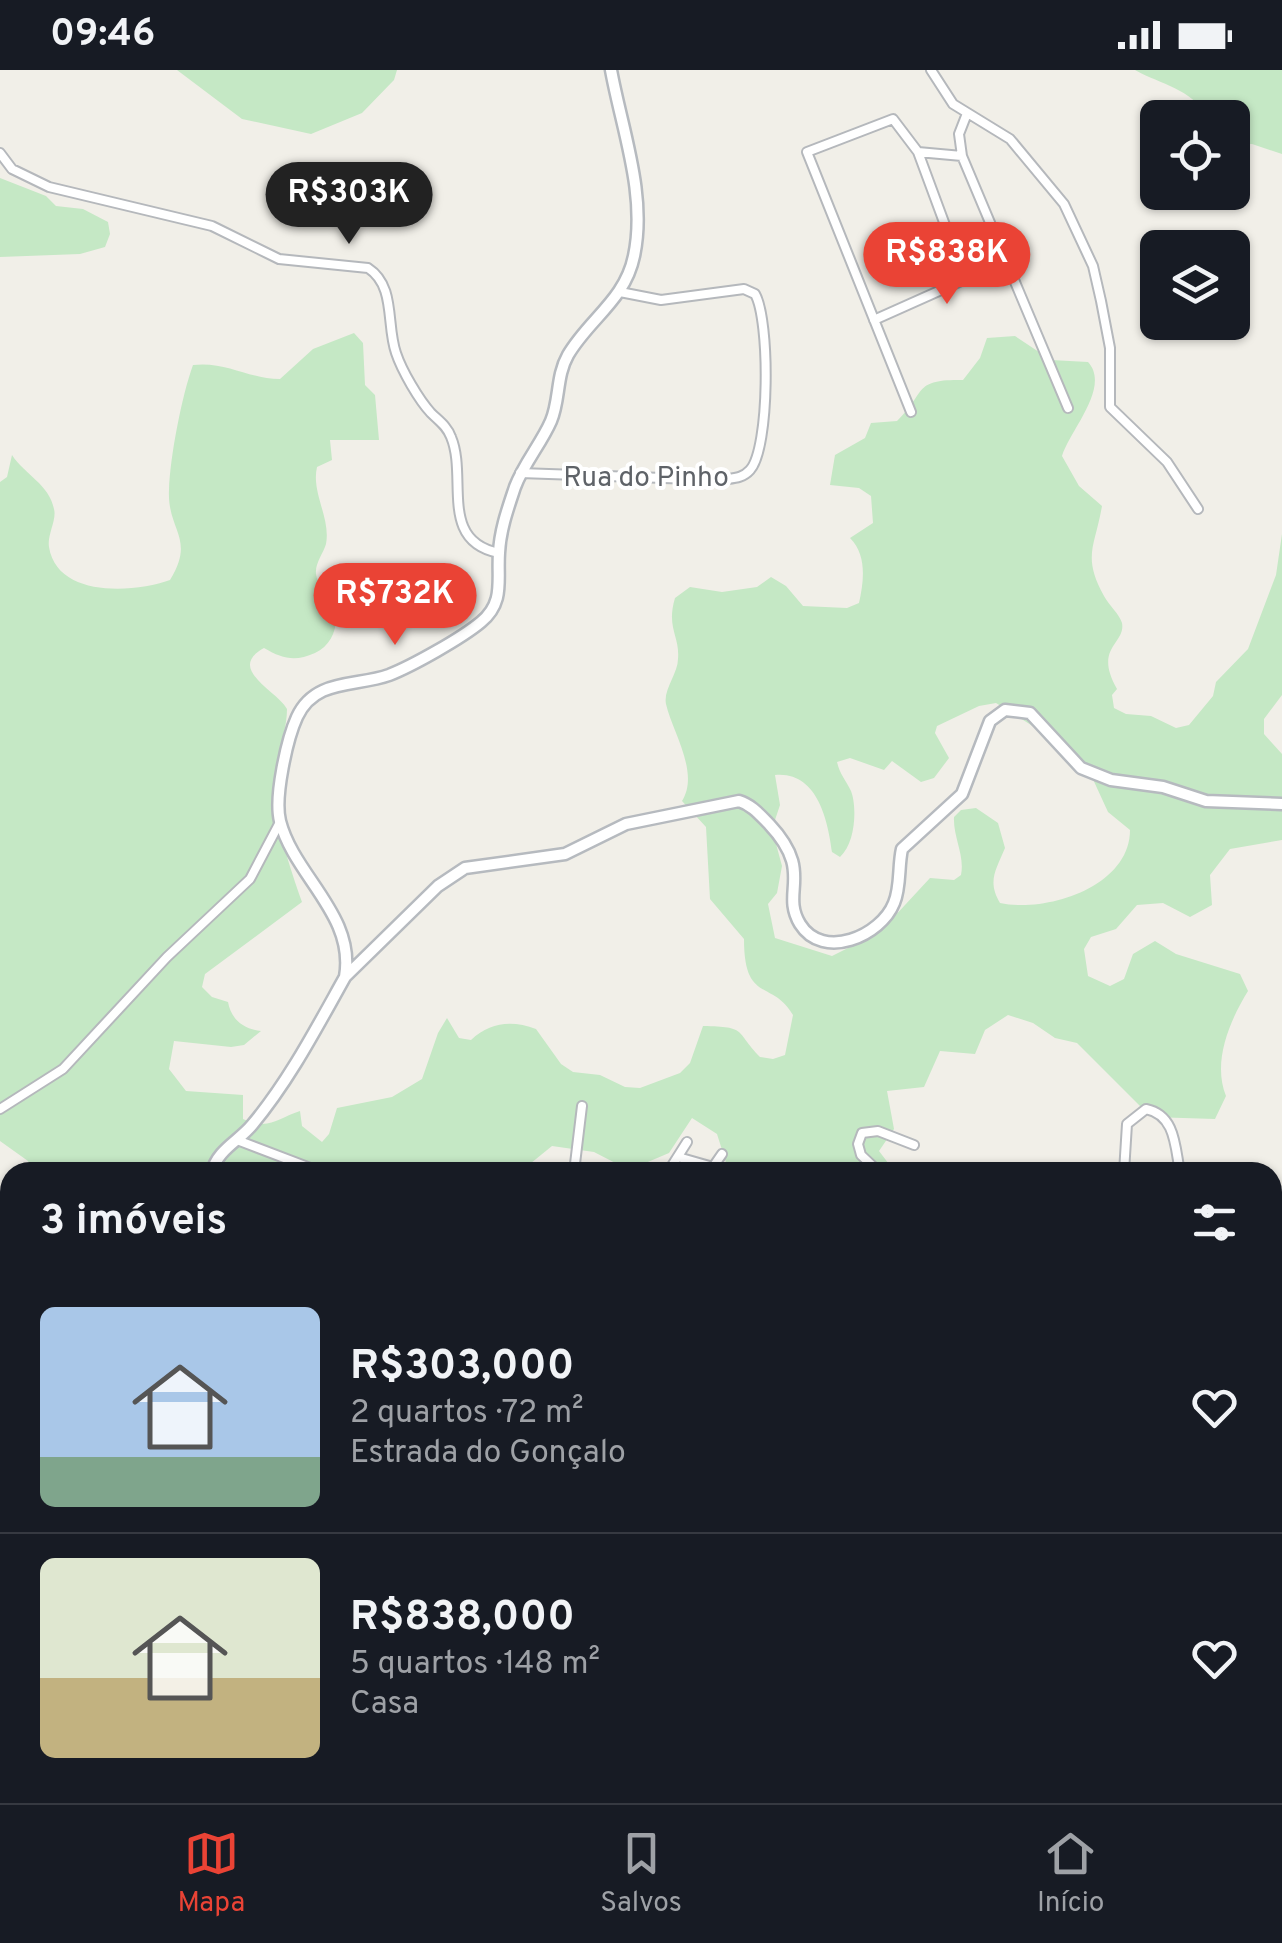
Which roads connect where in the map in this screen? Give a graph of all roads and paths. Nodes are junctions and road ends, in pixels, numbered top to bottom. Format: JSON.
{"nodes":[{"id":1,"x":611,"y":70,"type":"edge"},
{"id":2,"x":930,"y":70,"type":"edge"},
{"id":3,"x":966,"y":116,"type":"junction"},
{"id":4,"x":0,"y":152,"type":"edge"},
{"id":5,"x":918,"y":152,"type":"junction"},
{"id":6,"x":962,"y":156,"type":"junction"},
{"id":7,"x":1006,"y":261,"type":"junction"},
{"id":8,"x":965,"y":279,"type":"junction"},
{"id":9,"x":620,"y":292,"type":"junction"},
{"id":10,"x":874,"y":320,"type":"junction"},
{"id":11,"x":1068,"y":408,"type":"dead end"},
{"id":12,"x":911,"y":412,"type":"dead end"},
{"id":13,"x":520,"y":473,"type":"junction"},
{"id":14,"x":1198,"y":510,"type":"dead end"},
{"id":15,"x":498,"y":553,"type":"junction"},
{"id":16,"x":1282,"y":804,"type":"edge"},
{"id":17,"x":280,"y":822,"type":"junction"},
{"id":18,"x":345,"y":977,"type":"junction"},
{"id":19,"x":582,"y":1106,"type":"dead end"},
{"id":20,"x":0,"y":1109,"type":"edge"},
{"id":21,"x":237,"y":1140,"type":"junction"},
{"id":22,"x":687,"y":1142,"type":"dead end"},
{"id":23,"x":914,"y":1145,"type":"dead end"},
{"id":24,"x":722,"y":1154,"type":"dead end"},
{"id":25,"x":678,"y":1157,"type":"junction"},
{"id":26,"x":216,"y":1162,"type":"edge"},
{"id":27,"x":295,"y":1162,"type":"edge"},
{"id":28,"x":575,"y":1162,"type":"edge"},
{"id":29,"x":675,"y":1162,"type":"edge"},
{"id":30,"x":691,"y":1162,"type":"edge"},
{"id":31,"x":716,"y":1162,"type":"edge"},
{"id":32,"x":868,"y":1162,"type":"edge"},
{"id":33,"x":1125,"y":1162,"type":"edge"},
{"id":34,"x":1178,"y":1162,"type":"edge"}],
"edges":[{"from":1,"to":9,"type":"street"},
{"from":2,"to":3,"type":"street"},
{"from":3,"to":6,"type":"street"},
{"from":3,"to":14,"type":"street"},
{"from":4,"to":15,"type":"street"},
{"from":5,"to":6,"type":"street"},
{"from":5,"to":8,"type":"street"},
{"from":5,"to":10,"type":"street"},
{"from":6,"to":7,"type":"street"},
{"from":7,"to":8,"type":"street"},
{"from":7,"to":11,"type":"street"},
{"from":8,"to":10,"type":"street"},
{"from":9,"to":13,"type":"street"},
{"from":9,"to":13,"type":"street","name":"Rua do Pinho"},
{"from":10,"to":12,"type":"street"},
{"from":13,"to":15,"type":"street"},
{"from":15,"to":17,"type":"street"},
{"from":16,"to":18,"type":"street"},
{"from":17,"to":18,"type":"street"},
{"from":17,"to":20,"type":"street"},
{"from":18,"to":21,"type":"street"},
{"from":19,"to":28,"type":"street"},
{"from":21,"to":26,"type":"street"},
{"from":21,"to":27,"type":"street"},
{"from":22,"to":25,"type":"street"},
{"from":23,"to":32,"type":"street"},
{"from":24,"to":31,"type":"street"},
{"from":25,"to":29,"type":"street"},
{"from":25,"to":30,"type":"street"},
{"from":33,"to":34,"type":"street"}]}
